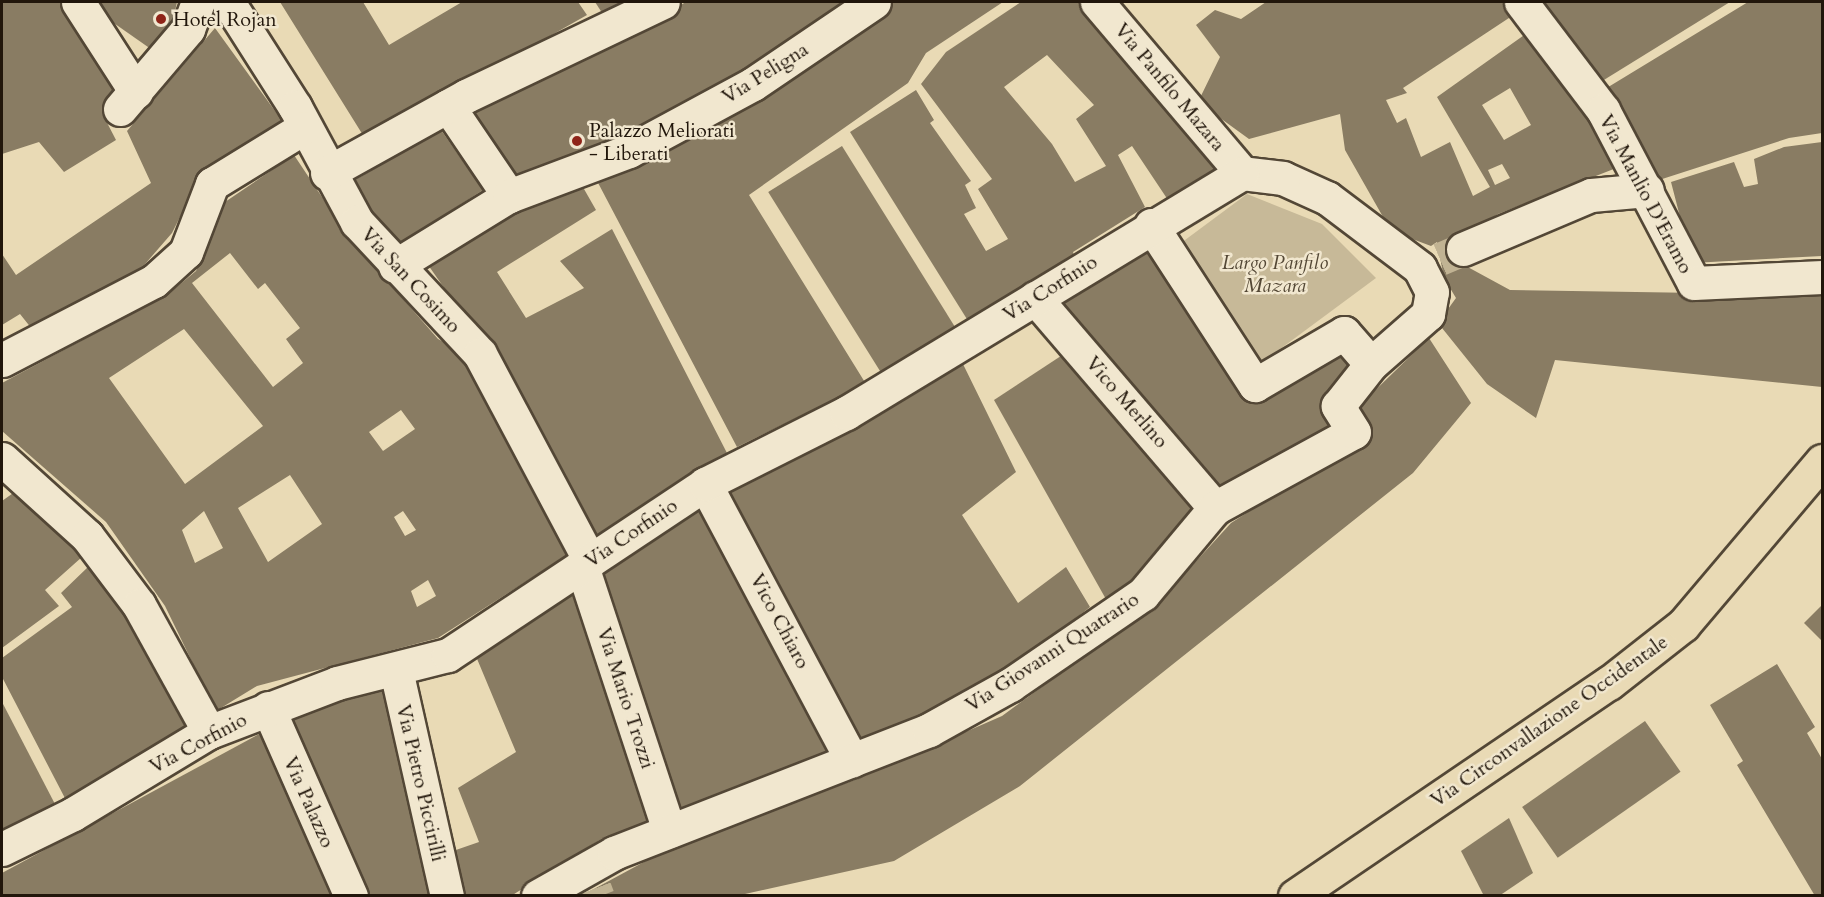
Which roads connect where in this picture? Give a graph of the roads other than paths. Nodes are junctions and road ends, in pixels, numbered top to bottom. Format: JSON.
{"nodes":[{"id":1,"x":78,"y":2,"type":"edge"},
{"id":2,"x":198,"y":2,"type":"edge"},
{"id":3,"x":228,"y":2,"type":"edge"},
{"id":4,"x":663,"y":2,"type":"edge"},
{"id":5,"x":874,"y":2,"type":"edge"},
{"id":6,"x":1097,"y":2,"type":"edge"},
{"id":7,"x":1521,"y":2,"type":"edge"},
{"id":8,"x":448,"y":106,"type":"junction"},
{"id":9,"x":303,"y":128,"type":"junction"},
{"id":10,"x":1242,"y":172,"type":"junction"},
{"id":11,"x":327,"y":173,"type":"junction"},
{"id":12,"x":1647,"y":190,"type":"junction"},
{"id":13,"x":509,"y":196,"type":"junction"},
{"id":14,"x":1151,"y":225,"type":"junction"},
{"id":15,"x":1441,"y":259,"type":"junction"},
{"id":16,"x":395,"y":266,"type":"junction"},
{"id":17,"x":1822,"y":277,"type":"edge"},
{"id":18,"x":1035,"y":298,"type":"junction"},
{"id":19,"x":2,"y":360,"type":"edge"},
{"id":20,"x":1371,"y":364,"type":"junction"},
{"id":21,"x":2,"y":459,"type":"edge"},
{"id":22,"x":1822,"y":461,"type":"edge"},
{"id":23,"x":705,"y":484,"type":"junction"},
{"id":24,"x":1215,"y":508,"type":"junction"},
{"id":25,"x":586,"y":563,"type":"junction"},
{"id":26,"x":396,"y":670,"type":"junction"},
{"id":27,"x":268,"y":708,"type":"junction"},
{"id":28,"x":209,"y":732,"type":"junction"},
{"id":29,"x":852,"y":760,"type":"junction"},
{"id":30,"x":669,"y":831,"type":"junction"},
{"id":31,"x":2,"y":849,"type":"edge"},
{"id":32,"x":351,"y":896,"type":"edge"},
{"id":33,"x":447,"y":896,"type":"edge"},
{"id":34,"x":538,"y":896,"type":"edge"},
{"id":35,"x":1295,"y":896,"type":"edge"}],
"edges":[{"from":1,"to":2,"type":"street"},
{"from":3,"to":9,"type":"street","name":"Via San Cosimo"},
{"from":4,"to":8,"type":"street"},
{"from":5,"to":13,"type":"street","name":"Via Peligna"},
{"from":6,"to":10,"type":"street","name":"Via Panfilo Mazara"},
{"from":7,"to":12,"type":"street","name":"Via Manlio D'Eramo"},
{"from":8,"to":11,"type":"street"},
{"from":8,"to":13,"type":"street"},
{"from":9,"to":11,"type":"street","name":"Via San Cosimo"},
{"from":9,"to":19,"type":"street"},
{"from":10,"to":14,"type":"street","name":"Via Corfinio"},
{"from":10,"to":15,"type":"street"},
{"from":11,"to":16,"type":"street","name":"Via San Cosimo"},
{"from":12,"to":15,"type":"street"},
{"from":12,"to":17,"type":"street","name":"Via Manlio D'Eramo"},
{"from":13,"to":16,"type":"street","name":"Via Peligna"},
{"from":14,"to":18,"type":"street","name":"Via Corfinio"},
{"from":14,"to":20,"type":"street"},
{"from":15,"to":20,"type":"street"},
{"from":16,"to":25,"type":"street","name":"Via San Cosimo"},
{"from":18,"to":23,"type":"street","name":"Via Corfinio"},
{"from":18,"to":24,"type":"street","name":"Vico Merlino"},
{"from":20,"to":24,"type":"street","name":"Via Giovanni Quatrario"},
{"from":21,"to":28,"type":"street"},
{"from":22,"to":35,"type":"main road","name":"Via Circonvallazione Occidentale"},
{"from":23,"to":25,"type":"street","name":"Via Corfinio"},
{"from":23,"to":29,"type":"street","name":"Vico Chiaro"},
{"from":24,"to":29,"type":"street","name":"Via Giovanni Quatrario"},
{"from":25,"to":26,"type":"street","name":"Via Corfinio"},
{"from":25,"to":30,"type":"street","name":"Via Mario Trozzi"},
{"from":26,"to":27,"type":"street","name":"Via Corfinio"},
{"from":26,"to":33,"type":"street","name":"Via Pietro Piccirilli"},
{"from":27,"to":28,"type":"street","name":"Via Corfinio"},
{"from":27,"to":32,"type":"street","name":"Via Palazzo"},
{"from":28,"to":31,"type":"street","name":"Via Corfinio"},
{"from":29,"to":30,"type":"street","name":"Via Giovanni Quatrario"},
{"from":30,"to":34,"type":"street","name":"Via Giovanni Quatrario"}]}
